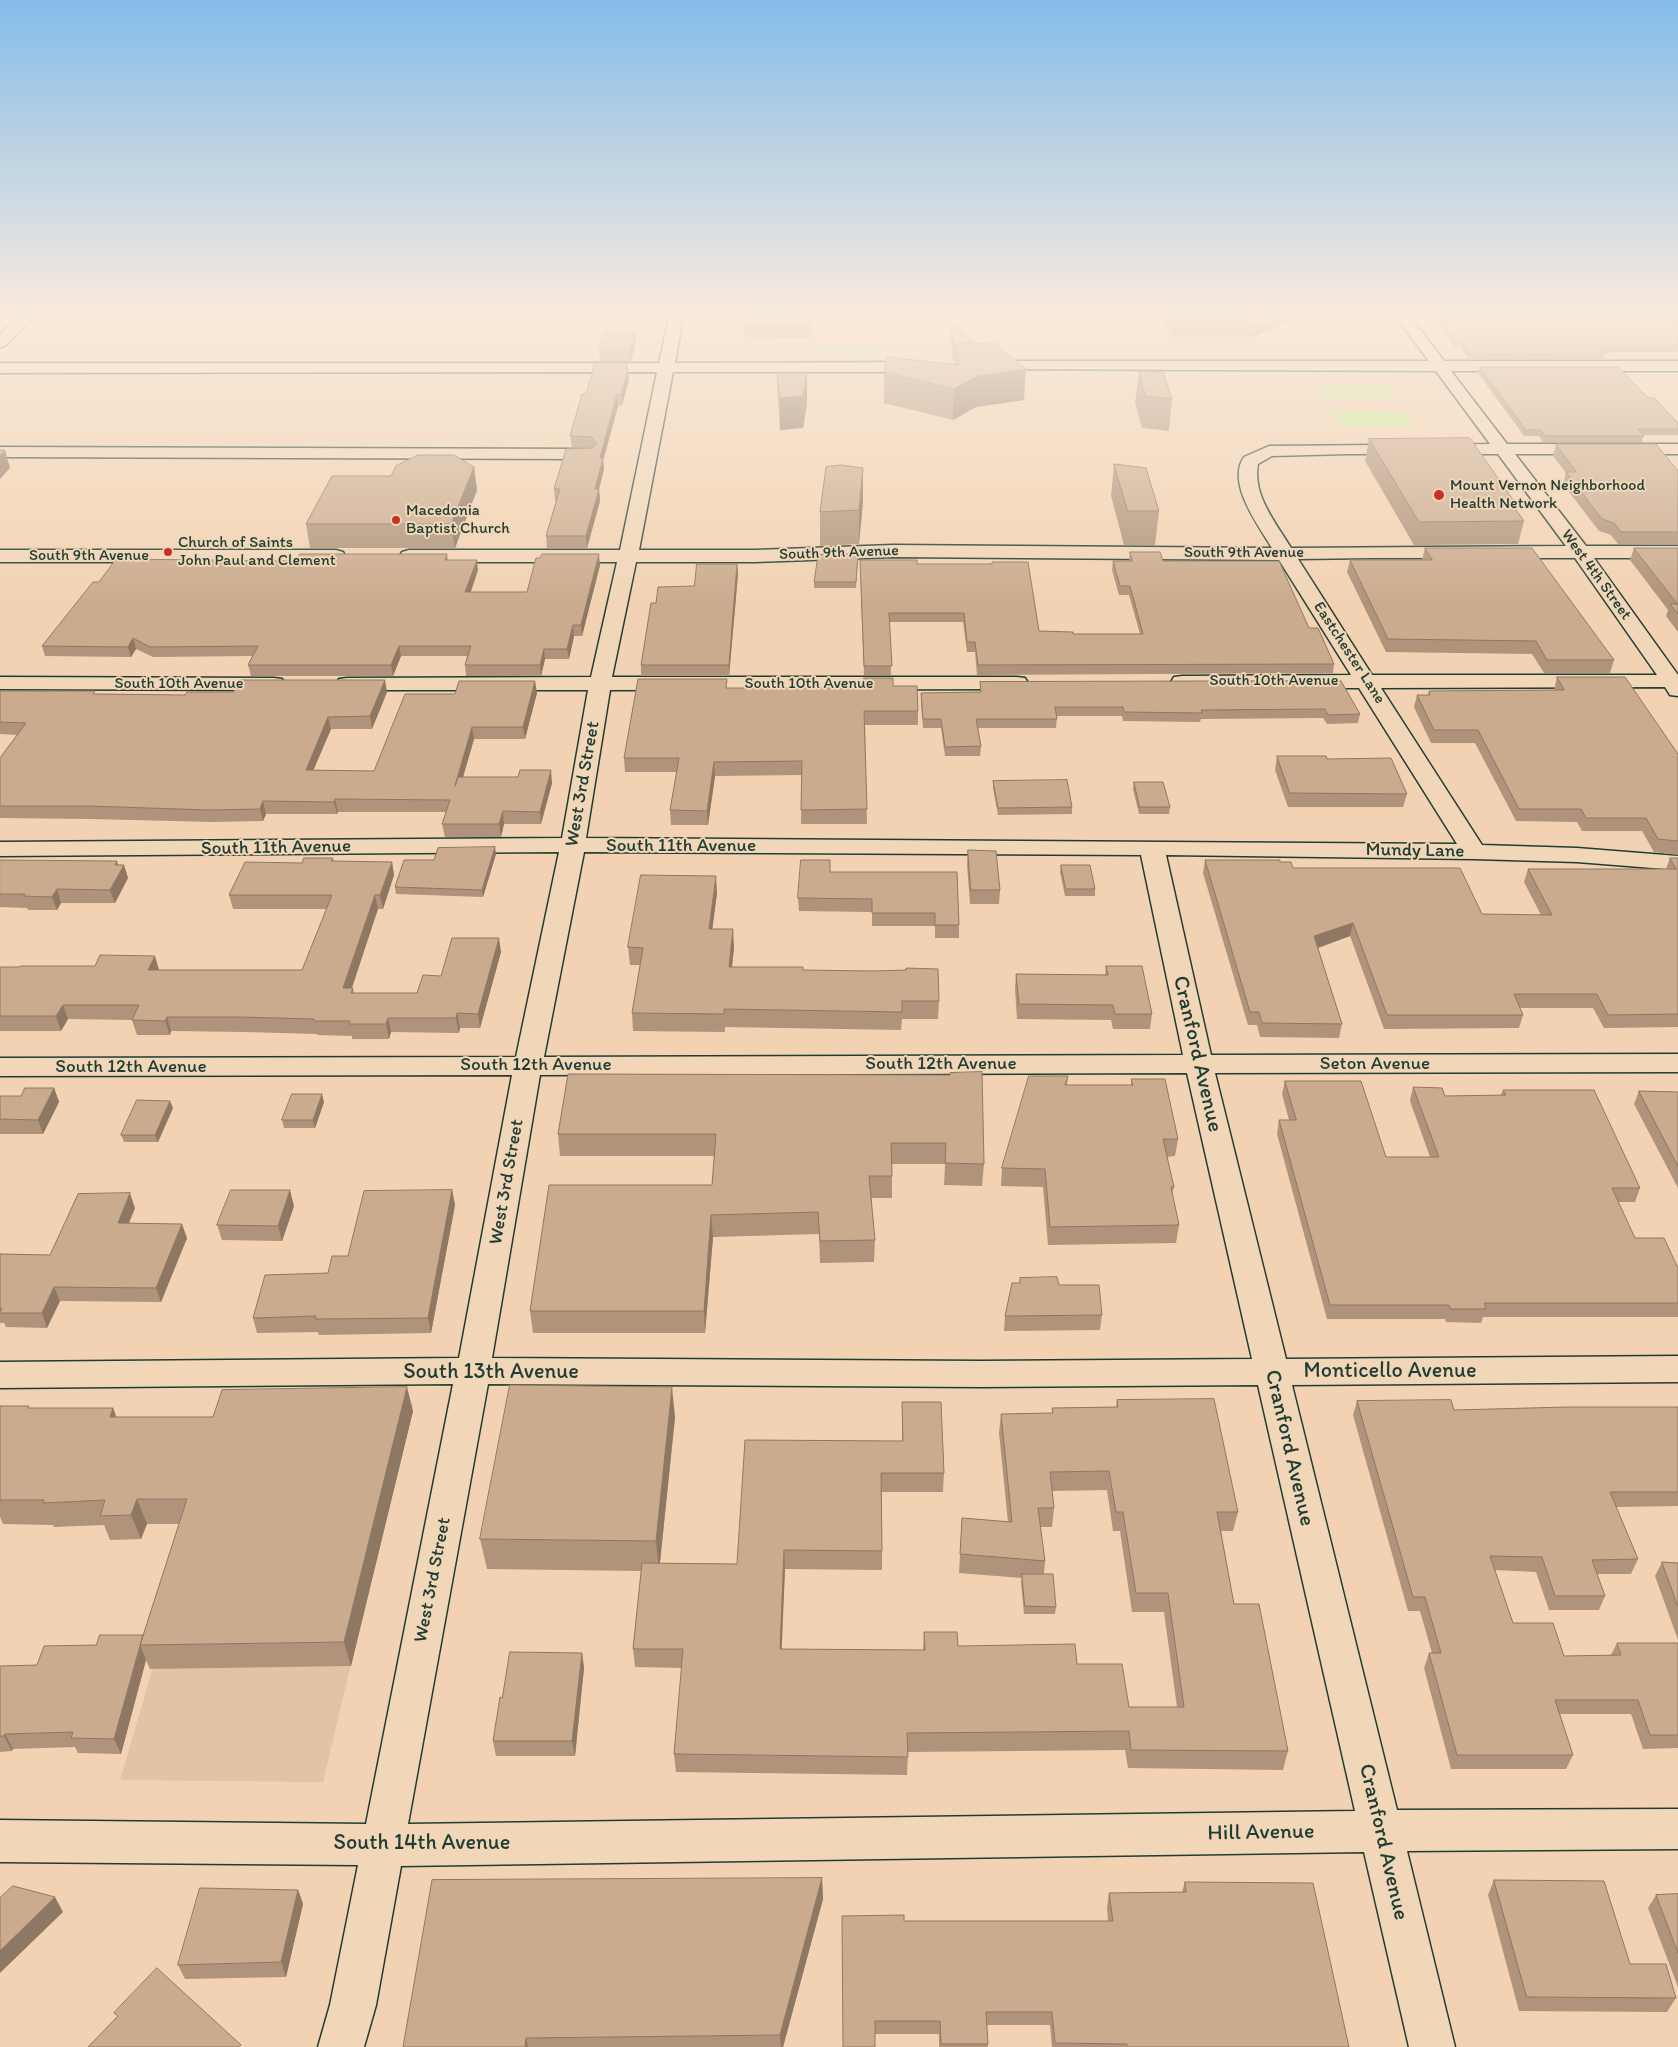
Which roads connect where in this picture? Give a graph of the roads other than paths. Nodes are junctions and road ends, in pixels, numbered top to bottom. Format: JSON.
{"nodes":[{"id":1,"x":656,"y":413,"type":"edge"},
{"id":2,"x":1476,"y":413,"type":"edge"},
{"id":3,"x":1678,"y":449,"type":"edge"},
{"id":4,"x":1504,"y":450,"type":"junction"},
{"id":5,"x":0,"y":452,"type":"edge"},
{"id":6,"x":588,"y":454,"type":"edge"},
{"id":7,"x":1678,"y":552,"type":"edge"},
{"id":8,"x":1581,"y":553,"type":"junction"},
{"id":9,"x":1284,"y":554,"type":"junction"},
{"id":10,"x":0,"y":556,"type":"edge"},
{"id":11,"x":353,"y":556,"type":"edge"},
{"id":12,"x":393,"y":556,"type":"edge"},
{"id":13,"x":628,"y":556,"type":"junction"},
{"id":14,"x":1366,"y":680,"type":"junction"},
{"id":15,"x":1159,"y":682,"type":"edge"},
{"id":16,"x":0,"y":683,"type":"edge"},
{"id":17,"x":1040,"y":683,"type":"edge"},
{"id":18,"x":296,"y":684,"type":"edge"},
{"id":19,"x":326,"y":684,"type":"edge"},
{"id":20,"x":600,"y":684,"type":"junction"},
{"id":21,"x":1676,"y":684,"type":"edge"},
{"id":22,"x":573,"y":845,"type":"junction"},
{"id":23,"x":1152,"y":848,"type":"junction"},
{"id":24,"x":0,"y":849,"type":"edge"},
{"id":25,"x":1474,"y":852,"type":"junction"},
{"id":26,"x":1678,"y":863,"type":"edge"},
{"id":27,"x":1678,"y":1063,"type":"edge"},
{"id":28,"x":1072,"y":1064,"type":"joint"},
{"id":29,"x":1199,"y":1064,"type":"junction"},
{"id":30,"x":528,"y":1065,"type":"junction"},
{"id":31,"x":0,"y":1067,"type":"edge"},
{"id":32,"x":1678,"y":1369,"type":"edge"},
{"id":33,"x":473,"y":1371,"type":"junction"},
{"id":34,"x":1271,"y":1372,"type":"junction"},
{"id":35,"x":0,"y":1374,"type":"edge"},
{"id":36,"x":981,"y":1374,"type":"joint"},
{"id":37,"x":1678,"y":1829,"type":"edge"},
{"id":38,"x":1380,"y":1831,"type":"junction"},
{"id":39,"x":845,"y":1839,"type":"joint"},
{"id":40,"x":0,"y":1841,"type":"edge"},
{"id":41,"x":383,"y":1845,"type":"junction"},
{"id":42,"x":341,"y":2047,"type":"edge"},
{"id":43,"x":1432,"y":2047,"type":"edge"}],
"edges":[{"from":1,"to":13,"type":"street","name":"West 3rd Street"},
{"from":2,"to":4,"type":"street","name":"West 4th Street"},
{"from":3,"to":4,"type":"street"},
{"from":4,"to":8,"type":"street","name":"West 4th Street"},
{"from":4,"to":9,"type":"street","name":"Eastchester Lane"},
{"from":5,"to":6,"type":"street"},
{"from":7,"to":8,"type":"street","name":"South 9th Avenue"},
{"from":8,"to":9,"type":"street","name":"South 9th Avenue"},
{"from":8,"to":21,"type":"street","name":"West 4th Street"},
{"from":9,"to":13,"type":"street","name":"South 9th Avenue"},
{"from":9,"to":14,"type":"street","name":"Eastchester Lane"},
{"from":10,"to":11,"type":"street","name":"South 9th Avenue"},
{"from":12,"to":13,"type":"street","name":"South 9th Avenue"},
{"from":13,"to":20,"type":"street","name":"West 3rd Street"},
{"from":14,"to":15,"type":"street","name":"South 10th Avenue"},
{"from":14,"to":21,"type":"street","name":"South 10th Avenue"},
{"from":14,"to":25,"type":"street","name":"Eastchester Lane"},
{"from":16,"to":18,"type":"street","name":"South 10th Avenue"},
{"from":17,"to":20,"type":"street","name":"South 10th Avenue"},
{"from":19,"to":20,"type":"street","name":"South 10th Avenue"},
{"from":20,"to":22,"type":"street","name":"West 3rd Street"},
{"from":22,"to":23,"type":"street","name":"South 11th Avenue"},
{"from":22,"to":24,"type":"street","name":"South 11th Avenue"},
{"from":22,"to":30,"type":"street","name":"West 3rd Street"},
{"from":23,"to":25,"type":"street","name":"Mundy Lane"},
{"from":23,"to":29,"type":"street","name":"Cranford Avenue"},
{"from":25,"to":26,"type":"street","name":"Mundy Lane"},
{"from":27,"to":29,"type":"street","name":"Seton Avenue"},
{"from":28,"to":29,"type":"street","name":"Seton Avenue"},
{"from":28,"to":30,"type":"street","name":"South 12th Avenue"},
{"from":29,"to":34,"type":"street","name":"Cranford Avenue"},
{"from":30,"to":31,"type":"street","name":"South 12th Avenue"},
{"from":30,"to":33,"type":"street","name":"West 3rd Street"},
{"from":32,"to":34,"type":"street","name":"Monticello Avenue"},
{"from":33,"to":35,"type":"street","name":"South 13th Avenue"},
{"from":33,"to":36,"type":"street","name":"South 13th Avenue"},
{"from":33,"to":41,"type":"street","name":"West 3rd Street"},
{"from":34,"to":36,"type":"street","name":"Monticello Avenue"},
{"from":34,"to":38,"type":"street","name":"Cranford Avenue"},
{"from":37,"to":38,"type":"street","name":"Hill Avenue"},
{"from":38,"to":39,"type":"street","name":"Hill Avenue"},
{"from":38,"to":43,"type":"street","name":"Cranford Avenue"},
{"from":39,"to":41,"type":"street","name":"South 14th Avenue"},
{"from":40,"to":41,"type":"street","name":"South 14th Avenue"},
{"from":41,"to":42,"type":"street","name":"West 3rd Street"}]}
